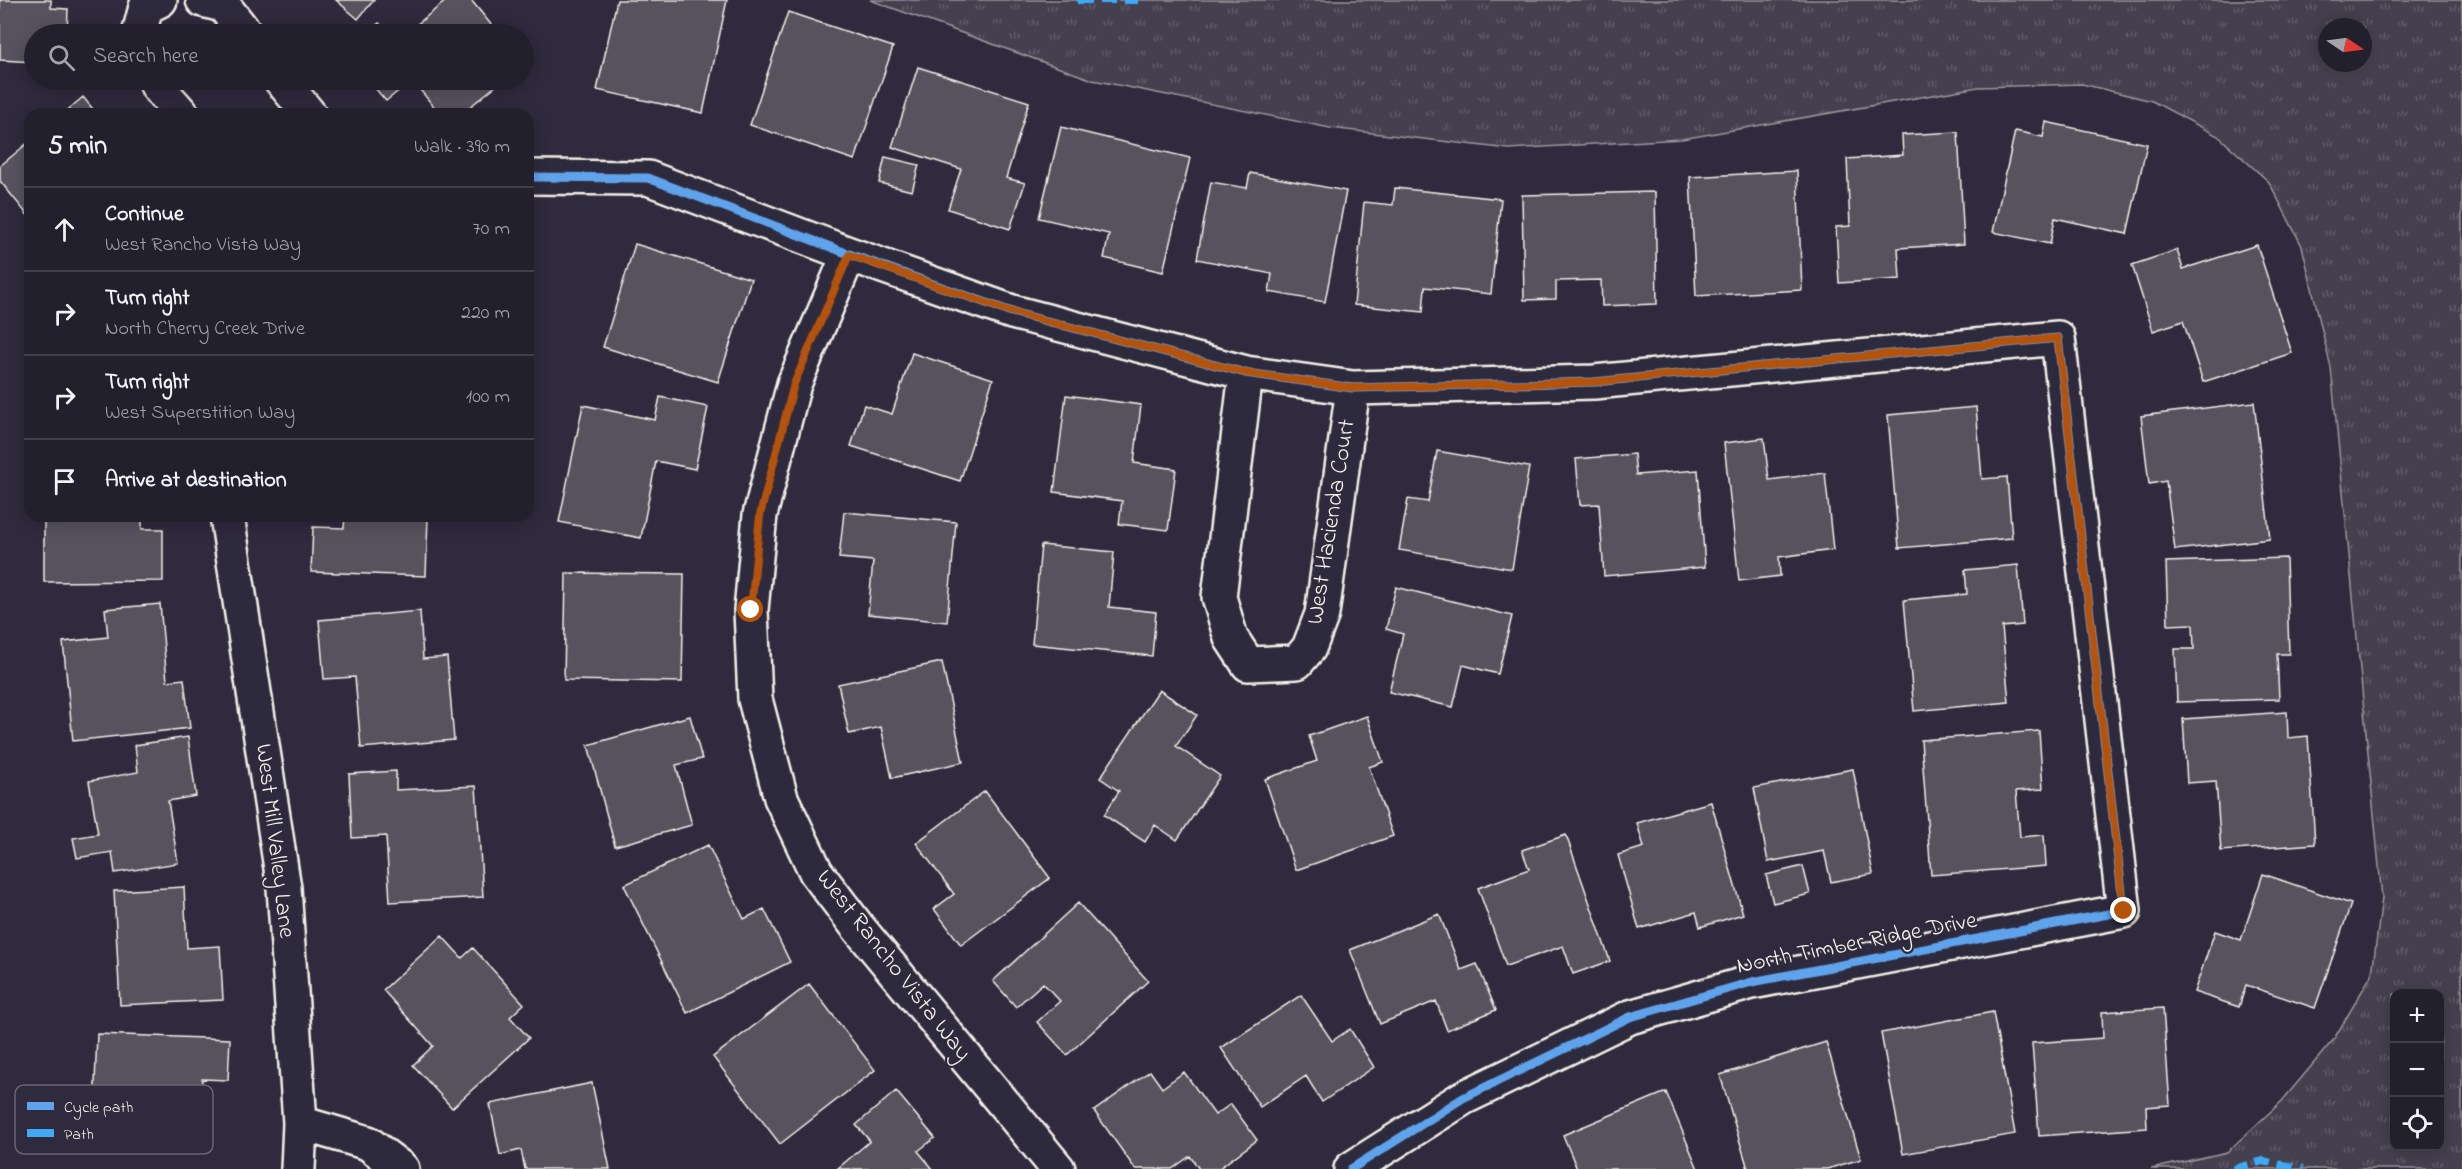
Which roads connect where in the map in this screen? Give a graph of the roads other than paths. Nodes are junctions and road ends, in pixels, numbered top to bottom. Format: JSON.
{"nodes":[{"id":1,"x":160,"y":0,"type":"edge"},
{"id":2,"x":203,"y":0,"type":"edge"},
{"id":3,"x":142,"y":24,"type":"edge"},
{"id":4,"x":238,"y":24,"type":"edge"},
{"id":5,"x":161,"y":90,"type":"edge"},
{"id":6,"x":289,"y":90,"type":"edge"},
{"id":7,"x":177,"y":108,"type":"edge"},
{"id":8,"x":304,"y":108,"type":"edge"},
{"id":9,"x":534,"y":177,"type":"edge"},
{"id":10,"x":849,"y":255,"type":"junction"},
{"id":11,"x":1246,"y":373,"type":"junction"},
{"id":12,"x":1353,"y":388,"type":"junction"},
{"id":13,"x":228,"y":522,"type":"edge"},
{"id":14,"x":300,"y":1123,"type":"junction"},
{"id":15,"x":298,"y":1169,"type":"edge"},
{"id":16,"x":402,"y":1169,"type":"edge"},
{"id":17,"x":1058,"y":1169,"type":"edge"},
{"id":18,"x":1351,"y":1169,"type":"edge"}],
"edges":[{"from":1,"to":3,"type":"street"},
{"from":2,"to":4,"type":"street"},
{"from":5,"to":7,"type":"street"},
{"from":6,"to":8,"type":"street"},
{"from":9,"to":10,"type":"street"},
{"from":10,"to":11,"type":"street"},
{"from":10,"to":17,"type":"street","name":"West Rancho Vista Way"},
{"from":11,"to":12,"type":"street"},
{"from":11,"to":12,"type":"street","name":"West Hacienda Court"},
{"from":12,"to":18,"type":"street","name":"North Timber Ridge Drive"},
{"from":13,"to":14,"type":"street","name":"West Mill Valley Lane"},
{"from":14,"to":15,"type":"street","name":"West Mill Valley Lane"},
{"from":14,"to":16,"type":"street"}]}
